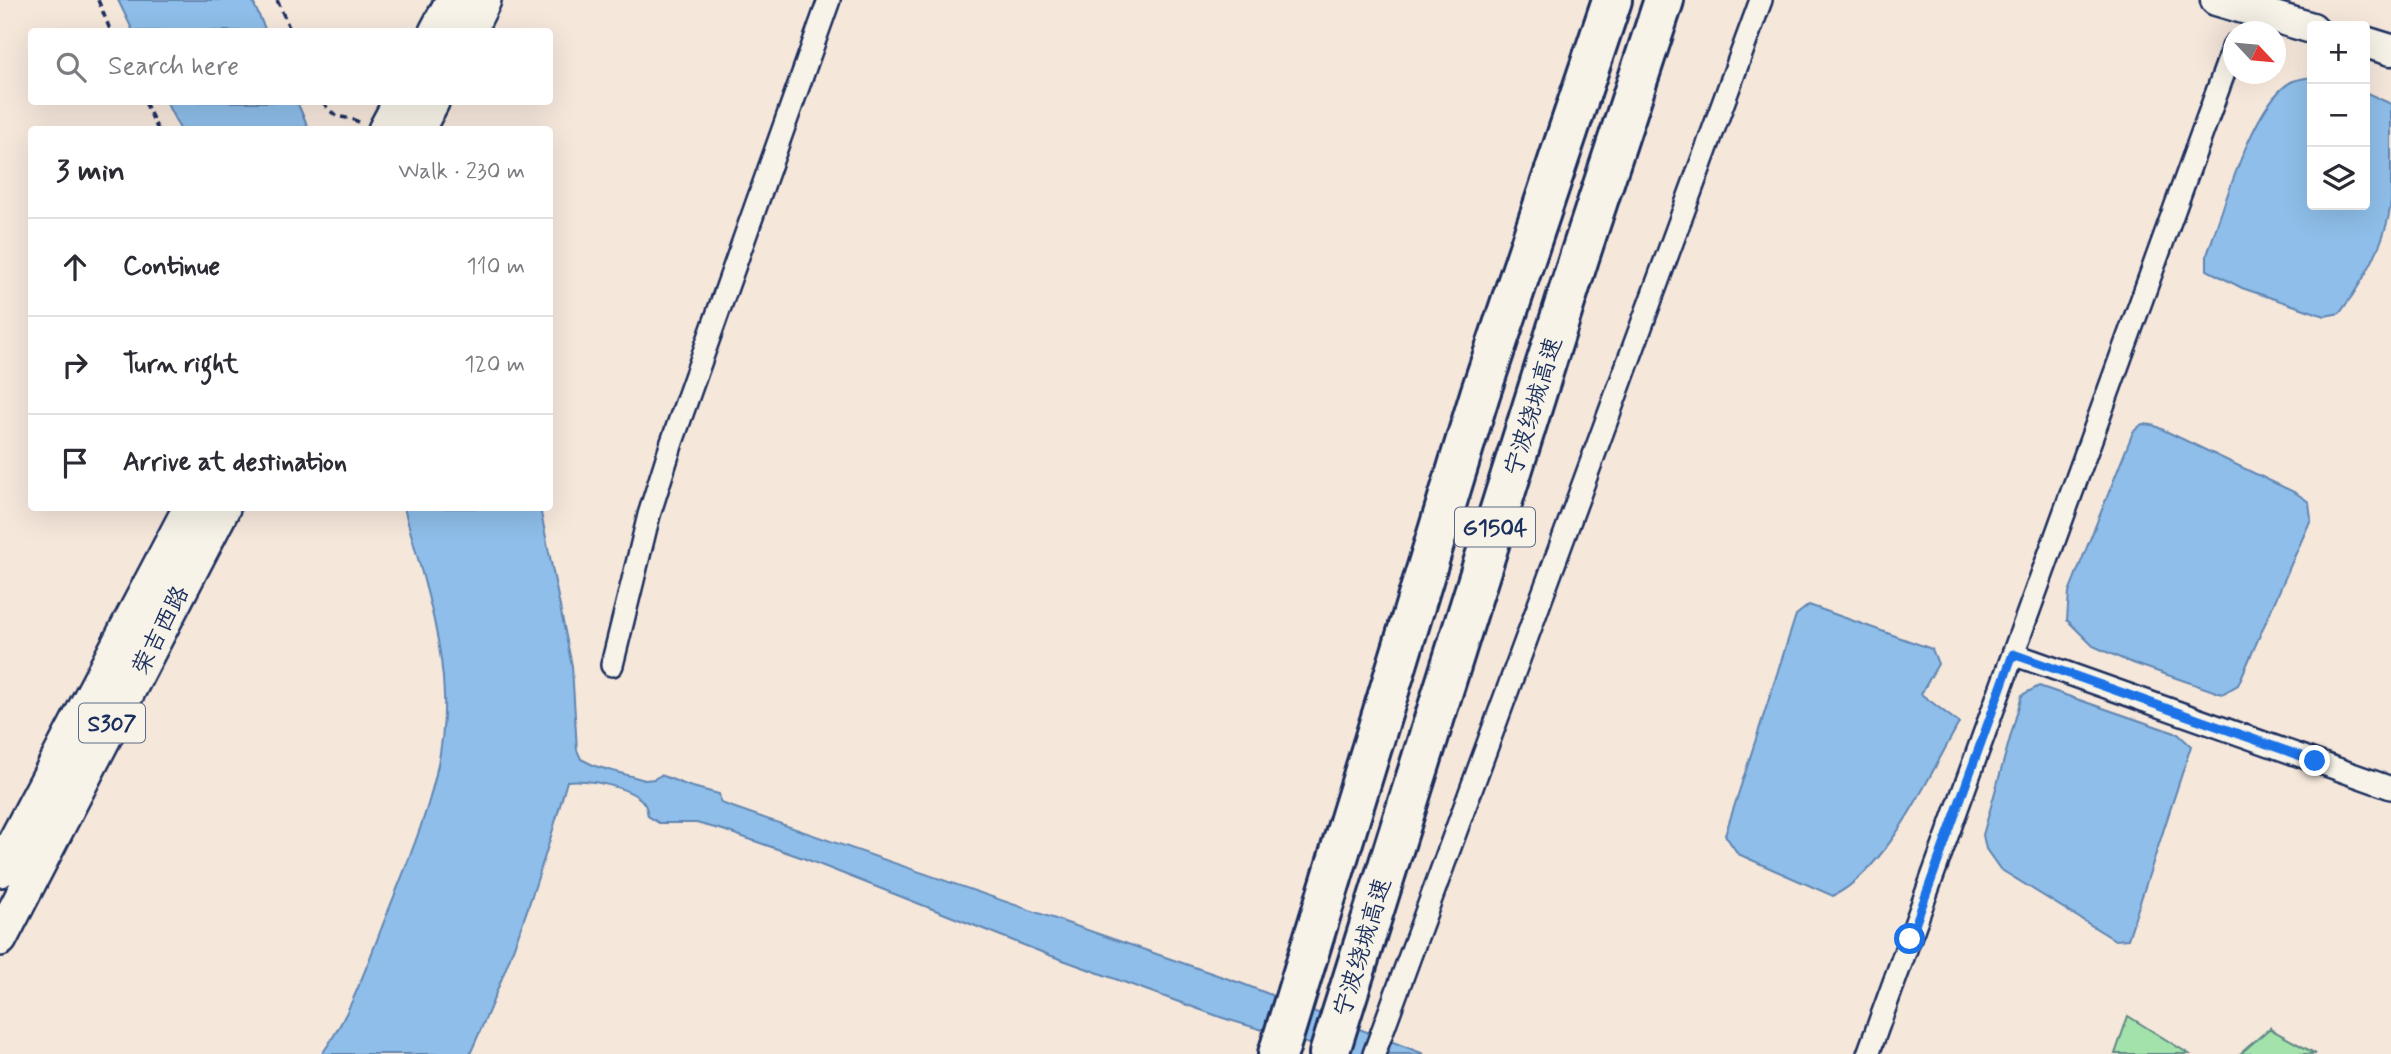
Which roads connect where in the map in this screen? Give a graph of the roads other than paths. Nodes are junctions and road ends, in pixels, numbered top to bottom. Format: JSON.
{"nodes":[{"id":1,"x":453,"y":0,"type":"edge"},
{"id":2,"x":484,"y":0,"type":"edge"},
{"id":3,"x":829,"y":0,"type":"edge"},
{"id":4,"x":1612,"y":0,"type":"edge"},
{"id":5,"x":1664,"y":0,"type":"edge"},
{"id":6,"x":1761,"y":0,"type":"edge"},
{"id":7,"x":2216,"y":0,"type":"edge"},
{"id":8,"x":2242,"y":20,"type":"edge"},
{"id":9,"x":2307,"y":27,"type":"edge"},
{"id":10,"x":438,"y":28,"type":"edge"},
{"id":11,"x":470,"y":28,"type":"edge"},
{"id":12,"x":2370,"y":44,"type":"edge"},
{"id":13,"x":2391,"y":50,"type":"edge"},
{"id":14,"x":2223,"y":75,"type":"edge"},
{"id":15,"x":397,"y":105,"type":"edge"},
{"id":16,"x":430,"y":105,"type":"edge"},
{"id":17,"x":378,"y":126,"type":"edge"},
{"id":18,"x":419,"y":126,"type":"edge"},
{"id":19,"x":188,"y":511,"type":"edge"},
{"id":20,"x":221,"y":511,"type":"edge"},
{"id":21,"x":2013,"y":654,"type":"junction"},
{"id":22,"x":612,"y":665,"type":"dead end"},
{"id":23,"x":2391,"y":788,"type":"edge"},
{"id":24,"x":0,"y":870,"type":"edge"},
{"id":25,"x":0,"y":939,"type":"edge"},
{"id":26,"x":1278,"y":1054,"type":"edge"},
{"id":27,"x":1329,"y":1054,"type":"edge"},
{"id":28,"x":1374,"y":1054,"type":"edge"},
{"id":29,"x":1868,"y":1054,"type":"edge"}],
"edges":[{"from":1,"to":10,"type":"main road"},
{"from":2,"to":11,"type":"main road"},
{"from":3,"to":22,"type":"street"},
{"from":4,"to":26,"type":"highway","name":"宁波绕城高速","number":"G1504"},
{"from":5,"to":27,"type":"highway","name":"宁波绕城高速","number":"G1504"},
{"from":6,"to":28,"type":"street"},
{"from":7,"to":8,"type":"main road"},
{"from":8,"to":9,"type":"main road"},
{"from":12,"to":13,"type":"main road"},
{"from":14,"to":21,"type":"street"},
{"from":15,"to":17,"type":"main road"},
{"from":16,"to":18,"type":"main road"},
{"from":19,"to":24,"type":"main road","name":"荣吉西路","number":"S307"},
{"from":20,"to":25,"type":"main road","name":"荣吉西路","number":"S307"},
{"from":21,"to":23,"type":"street"},
{"from":21,"to":29,"type":"street"}]}
